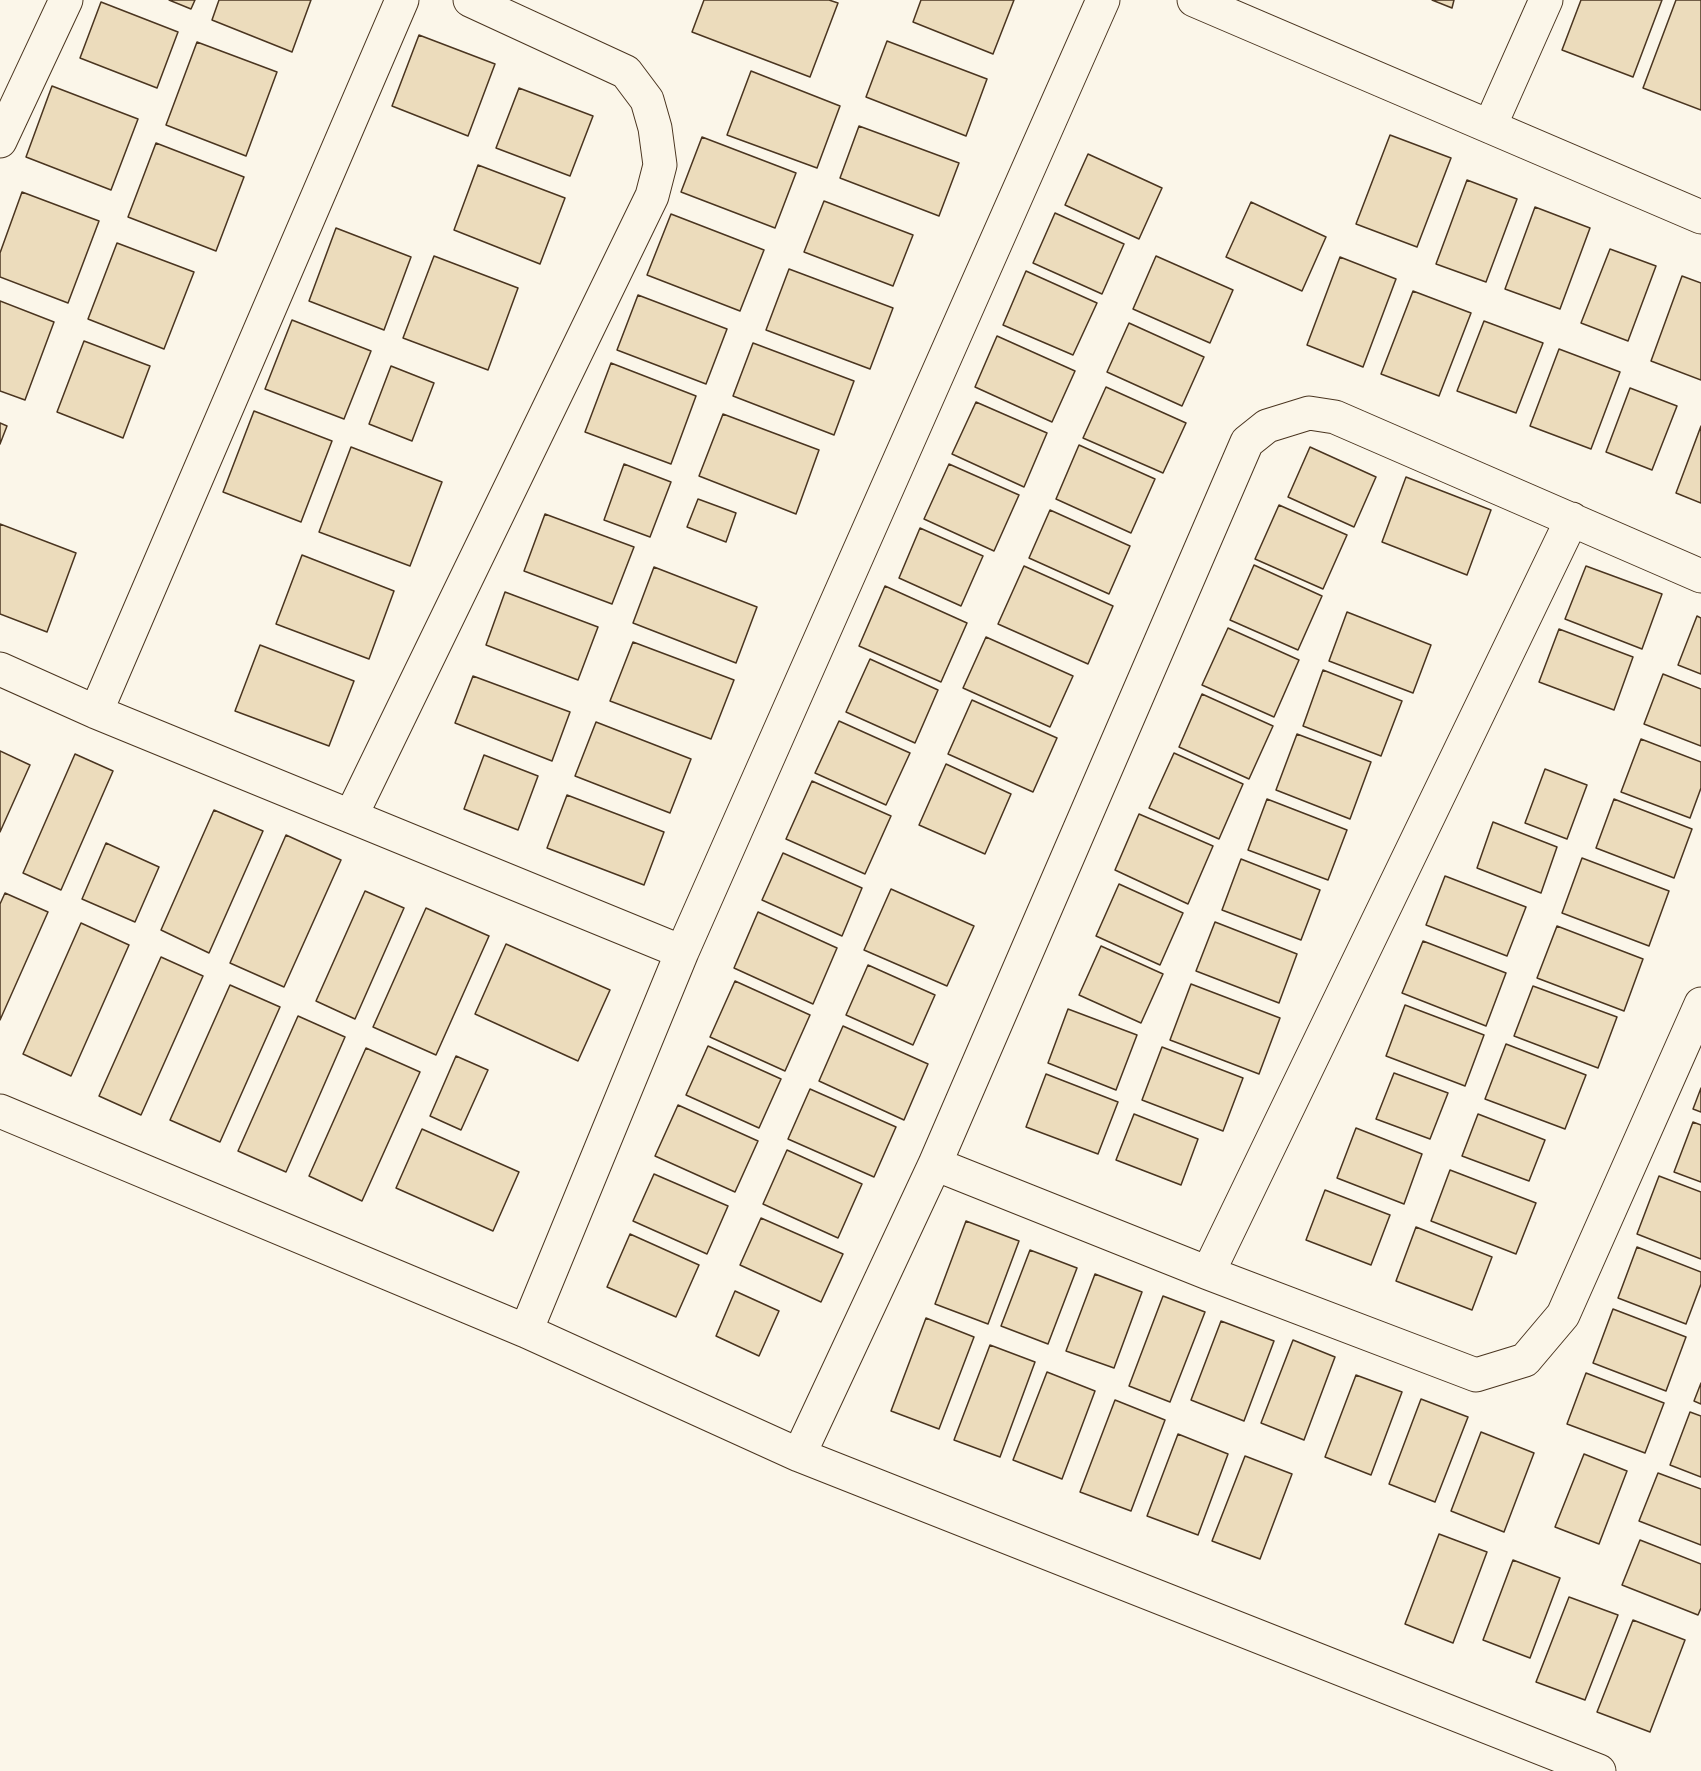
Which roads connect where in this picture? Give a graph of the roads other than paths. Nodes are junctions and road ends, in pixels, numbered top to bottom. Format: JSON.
{"nodes":[{"id":1,"x":66,"y":0,"type":"edge"},
{"id":2,"x":402,"y":0,"type":"edge"},
{"id":3,"x":470,"y":0,"type":"edge"},
{"id":4,"x":1103,"y":0,"type":"edge"},
{"id":5,"x":1194,"y":0,"type":"edge"},
{"id":6,"x":1546,"y":0,"type":"edge"},
{"id":7,"x":1491,"y":126,"type":"junction"},
{"id":8,"x":0,"y":141,"type":"edge"},
{"id":9,"x":1701,"y":217,"type":"edge"},
{"id":10,"x":1572,"y":519,"type":"junction"},
{"id":11,"x":1701,"y":576,"type":"edge"},
{"id":12,"x":0,"y":669,"type":"edge"},
{"id":13,"x":96,"y":712,"type":"junction"},
{"id":14,"x":351,"y":816,"type":"junction"},
{"id":15,"x":682,"y":952,"type":"junction"},
{"id":16,"x":1701,"y":1004,"type":"edge"},
{"id":17,"x":0,"y":1111,"type":"edge"},
{"id":18,"x":935,"y":1164,"type":"junction"},
{"id":19,"x":1208,"y":1273,"type":"junction"},
{"id":20,"x":526,"y":1331,"type":"junction"},
{"id":21,"x":798,"y":1455,"type":"junction"},
{"id":22,"x":1599,"y":1771,"type":"edge"}],
"edges":[{"from":1,"to":8,"type":"street"},
{"from":2,"to":13,"type":"street"},
{"from":3,"to":14,"type":"street"},
{"from":4,"to":15,"type":"street"},
{"from":5,"to":7,"type":"street"},
{"from":6,"to":7,"type":"street"},
{"from":7,"to":9,"type":"street"},
{"from":10,"to":11,"type":"street"},
{"from":10,"to":18,"type":"street"},
{"from":10,"to":19,"type":"street"},
{"from":12,"to":13,"type":"street"},
{"from":13,"to":14,"type":"street"},
{"from":14,"to":15,"type":"street"},
{"from":15,"to":20,"type":"street"},
{"from":16,"to":19,"type":"street"},
{"from":17,"to":20,"type":"street"},
{"from":18,"to":19,"type":"street"},
{"from":18,"to":21,"type":"street"},
{"from":20,"to":21,"type":"street"},
{"from":21,"to":22,"type":"street"}]}
